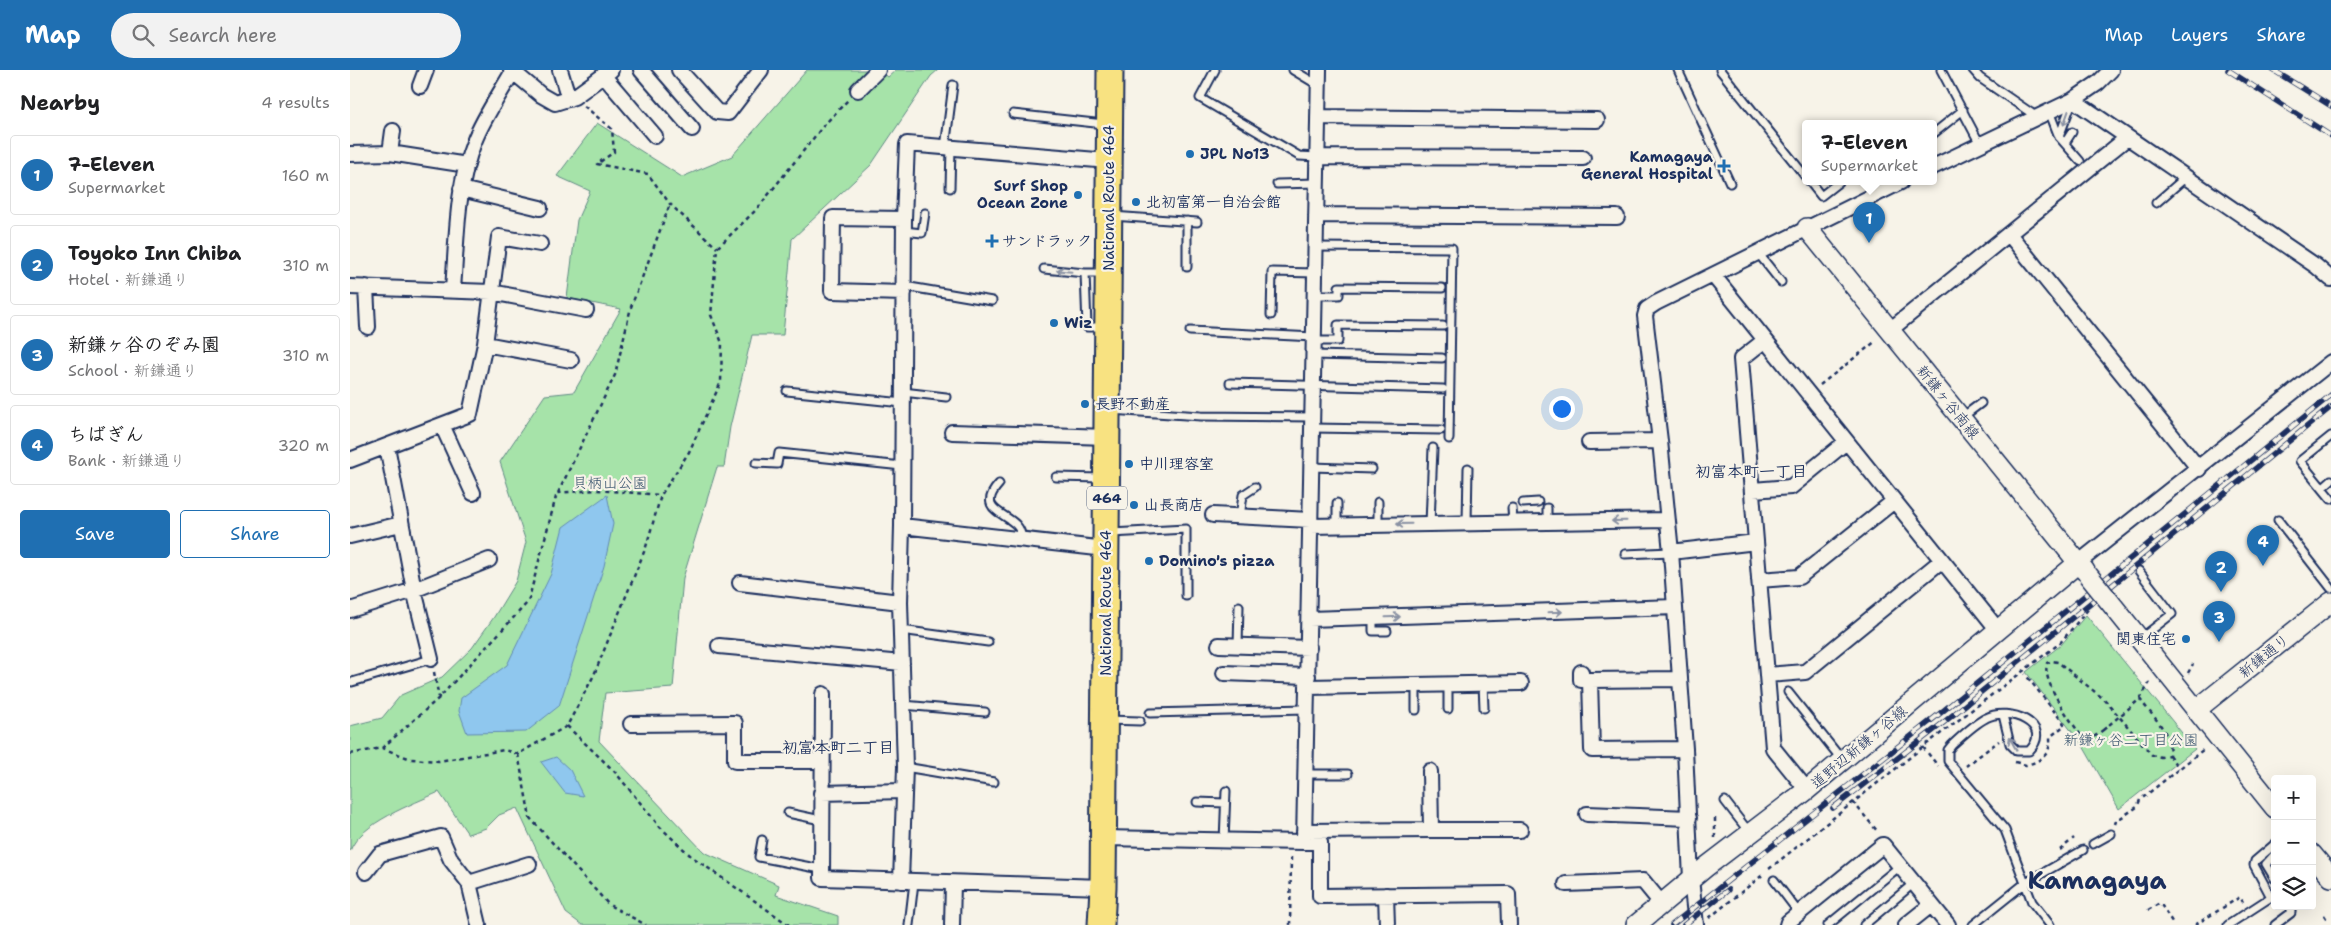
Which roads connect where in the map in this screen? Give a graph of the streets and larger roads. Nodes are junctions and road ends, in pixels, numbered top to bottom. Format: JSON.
{"nodes":[{"id":1,"x":426,"y":70,"type":"edge"},
{"id":2,"x":560,"y":70,"type":"edge"},
{"id":3,"x":641,"y":70,"type":"edge"},
{"id":4,"x":679,"y":70,"type":"edge"},
{"id":5,"x":761,"y":70,"type":"edge"},
{"id":6,"x":878,"y":70,"type":"edge"},
{"id":7,"x":1110,"y":70,"type":"edge"},
{"id":8,"x":1319,"y":70,"type":"edge"},
{"id":9,"x":2112,"y":70,"type":"edge"},
{"id":10,"x":512,"y":71,"type":"edge"},
{"id":11,"x":607,"y":73,"type":"edge"},
{"id":12,"x":420,"y":86,"type":"dead end"},
{"id":13,"x":858,"y":90,"type":"road end"},
{"id":14,"x":571,"y":98,"type":"junction"},
{"id":15,"x":2073,"y":100,"type":"junction"},
{"id":16,"x":1318,"y":117,"type":"junction"},
{"id":17,"x":1597,"y":120,"type":"dead end"},
{"id":18,"x":692,"y":129,"type":"dead end"},
{"id":19,"x":393,"y":131,"type":"dead end"},
{"id":20,"x":655,"y":136,"type":"dead end"},
{"id":21,"x":2127,"y":138,"type":"junction"},
{"id":22,"x":390,"y":153,"type":"junction"},
{"id":23,"x":350,"y":154,"type":"edge"},
{"id":24,"x":1317,"y":157,"type":"junction"},
{"id":25,"x":1583,"y":158,"type":"dead end"},
{"id":26,"x":1109,"y":161,"type":"junction"},
{"id":27,"x":467,"y":165,"type":"junction"},
{"id":28,"x":1937,"y":165,"type":"edge"},
{"id":29,"x":1878,"y":186,"type":"edge"},
{"id":30,"x":461,"y":189,"type":"junction"},
{"id":31,"x":540,"y":208,"type":"dead end"},
{"id":32,"x":1316,"y":215,"type":"junction"},
{"id":33,"x":1617,"y":218,"type":"dead end"},
{"id":34,"x":904,"y":225,"type":"junction"},
{"id":35,"x":1807,"y":228,"type":"junction"},
{"id":36,"x":2009,"y":234,"type":"junction"},
{"id":37,"x":540,"y":244,"type":"dead end"},
{"id":38,"x":1713,"y":275,"type":"junction"},
{"id":39,"x":2331,"y":279,"type":"edge"},
{"id":40,"x":350,"y":287,"type":"edge"},
{"id":41,"x":366,"y":287,"type":"junction"},
{"id":42,"x":453,"y":289,"type":"junction"},
{"id":43,"x":904,"y":289,"type":"junction"},
{"id":44,"x":491,"y":292,"type":"junction"},
{"id":45,"x":586,"y":310,"type":"dead end"},
{"id":46,"x":368,"y":327,"type":"dead end"},
{"id":47,"x":1883,"y":336,"type":"junction"},
{"id":48,"x":1765,"y":340,"type":"junction"},
{"id":49,"x":485,"y":344,"type":"junction"},
{"id":50,"x":572,"y":360,"type":"dead end"},
{"id":51,"x":2331,"y":362,"type":"edge"},
{"id":52,"x":442,"y":425,"type":"junction"},
{"id":53,"x":952,"y":432,"type":"dead end"},
{"id":54,"x":1108,"y":437,"type":"junction"},
{"id":55,"x":1660,"y":441,"type":"junction"},
{"id":56,"x":1589,"y":442,"type":"dead end"},
{"id":57,"x":1846,"y":442,"type":"junction"},
{"id":58,"x":387,"y":446,"type":"junction"},
{"id":59,"x":350,"y":460,"type":"edge"},
{"id":60,"x":2199,"y":469,"type":"junction"},
{"id":61,"x":1753,"y":490,"type":"junction"},
{"id":62,"x":473,"y":493,"type":"dead end"},
{"id":63,"x":1894,"y":501,"type":"junction"},
{"id":64,"x":1213,"y":515,"type":"dead end"},
{"id":65,"x":1668,"y":520,"type":"junction"},
{"id":66,"x":1310,"y":523,"type":"junction"},
{"id":67,"x":401,"y":524,"type":"junction"},
{"id":68,"x":902,"y":526,"type":"junction"},
{"id":69,"x":350,"y":536,"type":"edge"},
{"id":70,"x":1106,"y":541,"type":"junction"},
{"id":71,"x":1756,"y":542,"type":"junction"},
{"id":72,"x":1671,"y":552,"type":"junction"},
{"id":73,"x":489,"y":560,"type":"dead end"},
{"id":74,"x":1941,"y":561,"type":"junction"},
{"id":75,"x":2083,"y":569,"type":"junction"},
{"id":76,"x":1758,"y":580,"type":"junction"},
{"id":77,"x":740,"y":583,"type":"dead end"},
{"id":78,"x":414,"y":590,"type":"junction"},
{"id":79,"x":900,"y":602,"type":"junction"},
{"id":80,"x":2331,"y":602,"type":"edge"},
{"id":81,"x":1676,"y":607,"type":"junction"},
{"id":82,"x":350,"y":610,"type":"edge"},
{"id":83,"x":1309,"y":619,"type":"junction"},
{"id":84,"x":1998,"y":630,"type":"junction"},
{"id":85,"x":1219,"y":645,"type":"dead end"},
{"id":86,"x":719,"y":646,"type":"dead end"},
{"id":87,"x":1309,"y":648,"type":"junction"},
{"id":88,"x":432,"y":659,"type":"road end"},
{"id":89,"x":902,"y":663,"type":"junction"},
{"id":90,"x":1224,"y":673,"type":"dead end"},
{"id":91,"x":1768,"y":675,"type":"junction"},
{"id":92,"x":1680,"y":679,"type":"junction"},
{"id":93,"x":1308,"y":681,"type":"junction"},
{"id":94,"x":1521,"y":683,"type":"dead end"},
{"id":95,"x":823,"y":694,"type":"dead end"},
{"id":96,"x":2196,"y":710,"type":"junction"},
{"id":97,"x":631,"y":724,"type":"dead end"},
{"id":98,"x":1685,"y":748,"type":"junction"},
{"id":99,"x":821,"y":761,"type":"junction"},
{"id":100,"x":1430,"y":771,"type":"dead end"},
{"id":101,"x":1808,"y":790,"type":"junction"},
{"id":102,"x":904,"y":791,"type":"junction"},
{"id":103,"x":821,"y":793,"type":"junction"},
{"id":104,"x":2271,"y":803,"type":"edge"},
{"id":105,"x":1587,"y":814,"type":"dead end"},
{"id":106,"x":1689,"y":818,"type":"junction"},
{"id":107,"x":1431,"y":830,"type":"junction"},
{"id":108,"x":1520,"y":830,"type":"dead end"},
{"id":109,"x":1104,"y":838,"type":"junction"},
{"id":110,"x":1300,"y":838,"type":"junction"},
{"id":111,"x":2316,"y":859,"type":"edge"},
{"id":112,"x":529,"y":864,"type":"dead end"},
{"id":113,"x":366,"y":872,"type":"dead end"},
{"id":114,"x":2331,"y":878,"type":"edge"},
{"id":115,"x":1691,"y":879,"type":"junction"},
{"id":116,"x":907,"y":881,"type":"junction"},
{"id":117,"x":469,"y":883,"type":"junction"},
{"id":118,"x":953,"y":883,"type":"junction"},
{"id":119,"x":1566,"y":884,"type":"dead end"},
{"id":120,"x":1103,"y":887,"type":"junction"},
{"id":121,"x":1386,"y":895,"type":"junction"},
{"id":122,"x":1661,"y":903,"type":"junction"},
{"id":123,"x":1931,"y":904,"type":"junction"},
{"id":124,"x":1701,"y":922,"type":"edge"},
{"id":125,"x":478,"y":925,"type":"edge"},
{"id":126,"x":952,"y":925,"type":"edge"},
{"id":127,"x":1101,"y":925,"type":"edge"},
{"id":128,"x":1387,"y":925,"type":"edge"},
{"id":129,"x":1509,"y":925,"type":"edge"},
{"id":130,"x":1636,"y":925,"type":"edge"},
{"id":131,"x":1787,"y":925,"type":"edge"},
{"id":132,"x":1906,"y":925,"type":"edge"},
{"id":133,"x":1948,"y":925,"type":"edge"}],
"edges":[{"from":1,"to":12,"type":"street"},
{"from":2,"to":14,"type":"street"},
{"from":3,"to":18,"type":"street"},
{"from":4,"to":5,"type":"street"},
{"from":6,"to":13,"type":"street"},
{"from":7,"to":26,"type":"highway","name":"National Route 464","number":"464"},
{"from":8,"to":16,"type":"street"},
{"from":9,"to":15,"type":"street"},
{"from":10,"to":14,"type":"street"},
{"from":10,"to":27,"type":"street"},
{"from":11,"to":14,"type":"street"},
{"from":11,"to":20,"type":"street"},
{"from":15,"to":21,"type":"street"},
{"from":15,"to":28,"type":"street"},
{"from":16,"to":17,"type":"street"},
{"from":16,"to":24,"type":"street"},
{"from":19,"to":22,"type":"street"},
{"from":21,"to":36,"type":"street"},
{"from":21,"to":39,"type":"street"},
{"from":22,"to":23,"type":"street"},
{"from":22,"to":27,"type":"street"},
{"from":24,"to":25,"type":"street"},
{"from":24,"to":32,"type":"street"},
{"from":26,"to":34,"type":"street"},
{"from":26,"to":54,"type":"highway","name":"National Route 464","number":"464"},
{"from":27,"to":30,"type":"street"},
{"from":29,"to":35,"type":"street"},
{"from":30,"to":31,"type":"street"},
{"from":30,"to":42,"type":"street"},
{"from":32,"to":33,"type":"street"},
{"from":32,"to":66,"type":"street"},
{"from":34,"to":43,"type":"street"},
{"from":34,"to":43,"type":"street"},
{"from":35,"to":38,"type":"street"},
{"from":35,"to":47,"type":"street","name":"新鎌ヶ谷南線"},
{"from":36,"to":47,"type":"street"},
{"from":36,"to":60,"type":"street"},
{"from":37,"to":44,"type":"street"},
{"from":38,"to":48,"type":"street"},
{"from":38,"to":55,"type":"street"},
{"from":40,"to":41,"type":"street"},
{"from":41,"to":42,"type":"street"},
{"from":41,"to":46,"type":"street"},
{"from":42,"to":44,"type":"street"},
{"from":43,"to":68,"type":"street"},
{"from":44,"to":45,"type":"street"},
{"from":44,"to":49,"type":"street"},
{"from":47,"to":75,"type":"street","name":"新鎌ヶ谷南線"},
{"from":48,"to":57,"type":"street"},
{"from":48,"to":61,"type":"street"},
{"from":49,"to":50,"type":"street"},
{"from":49,"to":52,"type":"street"},
{"from":51,"to":60,"type":"street"},
{"from":52,"to":58,"type":"street"},
{"from":52,"to":62,"type":"street"},
{"from":53,"to":54,"type":"street"},
{"from":54,"to":70,"type":"highway","name":"National Route 464","number":"464"},
{"from":55,"to":56,"type":"street"},
{"from":55,"to":65,"type":"street"},
{"from":57,"to":61,"type":"street"},
{"from":57,"to":63,"type":"street"},
{"from":58,"to":59,"type":"street"},
{"from":58,"to":67,"type":"street"},
{"from":60,"to":75,"type":"street"},
{"from":61,"to":71,"type":"street"},
{"from":63,"to":74,"type":"street"},
{"from":63,"to":76,"type":"street"},
{"from":64,"to":66,"type":"street"},
{"from":65,"to":66,"type":"street","one_way":true},
{"from":65,"to":72,"type":"street"},
{"from":66,"to":83,"type":"street"},
{"from":67,"to":69,"type":"street"},
{"from":67,"to":78,"type":"street"},
{"from":68,"to":70,"type":"street"},
{"from":68,"to":79,"type":"street"},
{"from":70,"to":109,"type":"highway","name":"National Route 464","number":"464"},
{"from":71,"to":72,"type":"street"},
{"from":71,"to":76,"type":"street"},
{"from":72,"to":81,"type":"street"},
{"from":73,"to":78,"type":"street"},
{"from":74,"to":84,"type":"street"},
{"from":74,"to":91,"type":"street"},
{"from":75,"to":84,"type":"street","name":"道野辺新鎌ヶ谷線"},
{"from":75,"to":96,"type":"street","name":"新鎌ヶ谷南線","bridge":true},
{"from":76,"to":91,"type":"street"},
{"from":77,"to":79,"type":"street"},
{"from":78,"to":82,"type":"street"},
{"from":78,"to":88,"type":"street"},
{"from":79,"to":89,"type":"street"},
{"from":80,"to":96,"type":"street","name":"新鎌通り"},
{"from":83,"to":81,"type":"street","one_way":true},
{"from":81,"to":92,"type":"street"},
{"from":83,"to":87,"type":"street"},
{"from":84,"to":101,"type":"street","name":"道野辺新鎌ヶ谷線"},
{"from":85,"to":87,"type":"street"},
{"from":86,"to":89,"type":"street"},
{"from":87,"to":93,"type":"street"},
{"from":89,"to":102,"type":"street"},
{"from":90,"to":93,"type":"street"},
{"from":91,"to":101,"type":"street"},
{"from":92,"to":98,"type":"street"},
{"from":92,"to":98,"type":"street"},
{"from":93,"to":94,"type":"street"},
{"from":93,"to":110,"type":"street"},
{"from":95,"to":99,"type":"street"},
{"from":96,"to":104,"type":"street"},
{"from":97,"to":99,"type":"street"},
{"from":98,"to":106,"type":"street"},
{"from":99,"to":103,"type":"street"},
{"from":100,"to":107,"type":"street"},
{"from":101,"to":115,"type":"street","name":"道野辺新鎌ヶ谷線"},
{"from":102,"to":103,"type":"street"},
{"from":102,"to":116,"type":"street"},
{"from":103,"to":116,"type":"street"},
{"from":105,"to":106,"type":"street"},
{"from":106,"to":115,"type":"street"},
{"from":107,"to":108,"type":"street"},
{"from":107,"to":110,"type":"street"},
{"from":109,"to":110,"type":"street"},
{"from":109,"to":120,"type":"highway","name":"National Route 464","number":"464"},
{"from":110,"to":121,"type":"street"},
{"from":111,"to":114,"type":"street"},
{"from":112,"to":117,"type":"street"},
{"from":113,"to":117,"type":"street"},
{"from":115,"to":122,"type":"street","name":"道野辺新鎌ヶ谷線"},
{"from":115,"to":124,"type":"street"},
{"from":116,"to":118,"type":"street"},
{"from":117,"to":125,"type":"street"},
{"from":118,"to":120,"type":"street"},
{"from":118,"to":126,"type":"street"},
{"from":119,"to":122,"type":"street"},
{"from":120,"to":127,"type":"highway","name":"National Route 464","number":"464"},
{"from":121,"to":128,"type":"street"},
{"from":121,"to":129,"type":"street"},
{"from":122,"to":130,"type":"street","name":"道野辺新鎌ヶ谷線"},
{"from":123,"to":131,"type":"street"},
{"from":123,"to":132,"type":"street"},
{"from":123,"to":133,"type":"street"}]}
